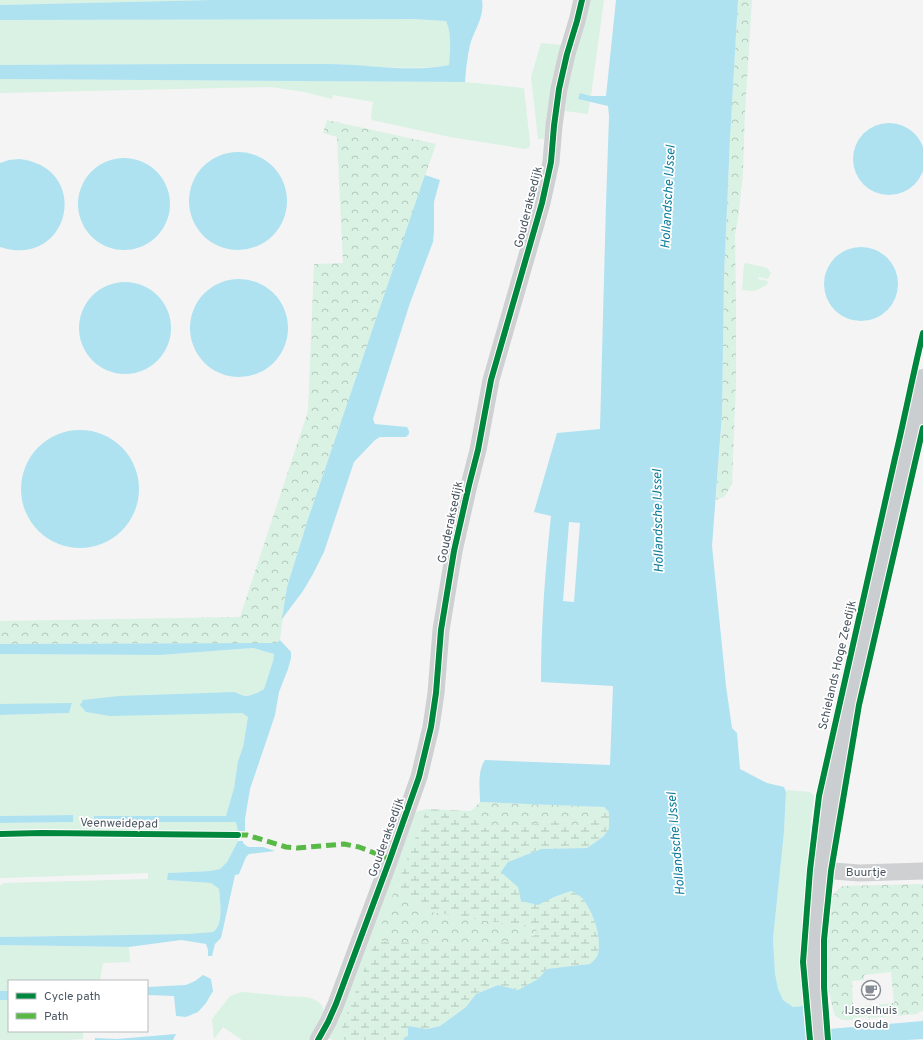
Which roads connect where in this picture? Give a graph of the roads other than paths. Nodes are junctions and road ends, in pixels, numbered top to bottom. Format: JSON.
{"nodes":[{"id":1,"x":582,"y":0,"type":"edge"},
{"id":2,"x":923,"y":380,"type":"edge"},
{"id":3,"x":820,"y":870,"type":"junction"},
{"id":4,"x":923,"y":871,"type":"edge"},
{"id":5,"x":318,"y":1040,"type":"edge"},
{"id":6,"x":818,"y":1040,"type":"edge"}],
"edges":[{"from":1,"to":5,"type":"street","name":"Gouderaksedijk"},
{"from":2,"to":3,"type":"main road","name":"Schielands Hoge Zeedijk"},
{"from":3,"to":4,"type":"street","name":"Buurtje"},
{"from":3,"to":6,"type":"main road","name":"Schielands Hoge Zeedijk"}]}
